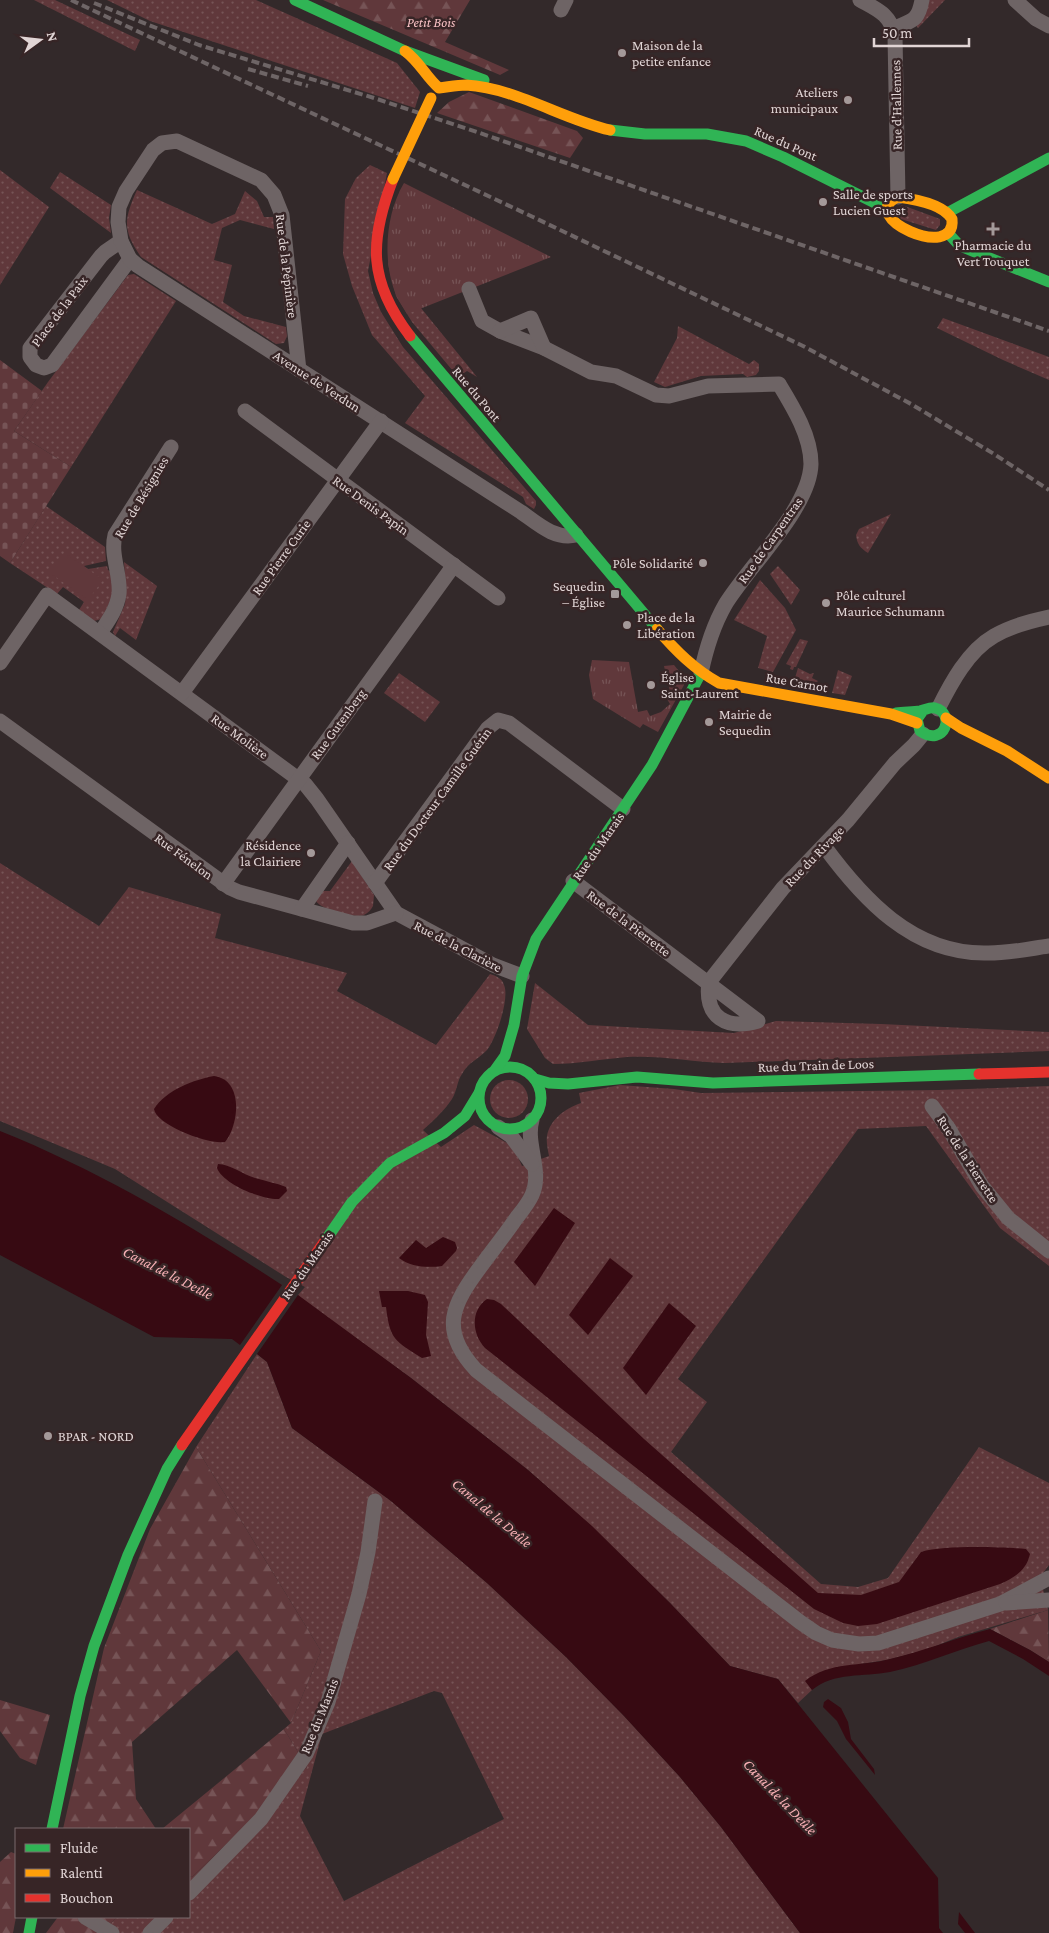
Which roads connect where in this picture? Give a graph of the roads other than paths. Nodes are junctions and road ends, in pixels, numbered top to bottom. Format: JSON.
{"nodes":[{"id":1,"x":295,"y":0,"type":"edge"},
{"id":2,"x":860,"y":0,"type":"edge"},
{"id":3,"x":922,"y":0,"type":"edge"},
{"id":4,"x":1015,"y":0,"type":"edge"},
{"id":5,"x":1049,"y":26,"type":"edge"},
{"id":6,"x":893,"y":29,"type":"junction"},
{"id":7,"x":405,"y":51,"type":"junction"},
{"id":8,"x":446,"y":67,"type":"junction"},
{"id":9,"x":439,"y":85,"type":"junction"},
{"id":10,"x":522,"y":98,"type":"junction"},
{"id":11,"x":1049,"y":158,"type":"edge"},
{"id":12,"x":892,"y":202,"type":"junction"},
{"id":13,"x":947,"y":213,"type":"junction"},
{"id":14,"x":948,"y":233,"type":"junction"},
{"id":15,"x":121,"y":241,"type":"junction"},
{"id":16,"x":130,"y":259,"type":"junction"},
{"id":17,"x":1049,"y":282,"type":"edge"},
{"id":18,"x":469,"y":289,"type":"dead end"},
{"id":19,"x":500,"y":331,"type":"junction"},
{"id":20,"x":544,"y":348,"type":"junction"},
{"id":21,"x":300,"y":370,"type":"junction"},
{"id":22,"x":244,"y":411,"type":"dead end"},
{"id":23,"x":381,"y":421,"type":"junction"},
{"id":24,"x":171,"y":447,"type":"dead end"},
{"id":25,"x":338,"y":480,"type":"junction"},
{"id":26,"x":552,"y":506,"type":"junction"},
{"id":27,"x":521,"y":512,"type":"junction"},
{"id":28,"x":576,"y":535,"type":"junction"},
{"id":29,"x":454,"y":565,"type":"junction"},
{"id":30,"x":498,"y":598,"type":"dead end"},
{"id":31,"x":1049,"y":617,"type":"edge"},
{"id":32,"x":100,"y":634,"type":"junction"},
{"id":33,"x":0,"y":663,"type":"edge"},
{"id":34,"x":701,"y":673,"type":"junction"},
{"id":35,"x":182,"y":693,"type":"junction"},
{"id":36,"x":922,"y":711,"type":"junction"},
{"id":37,"x":891,"y":714,"type":"junction"},
{"id":38,"x":942,"y":714,"type":"junction"},
{"id":39,"x":0,"y":720,"type":"edge"},
{"id":40,"x":920,"y":729,"type":"junction"},
{"id":41,"x":940,"y":734,"type":"junction"},
{"id":42,"x":1038,"y":772,"type":"junction"},
{"id":43,"x":1049,"y":778,"type":"edge"},
{"id":44,"x":299,"y":779,"type":"junction"},
{"id":45,"x":623,"y":809,"type":"junction"},
{"id":46,"x":348,"y":843,"type":"junction"},
{"id":47,"x":824,"y":846,"type":"junction"},
{"id":48,"x":574,"y":881,"type":"junction"},
{"id":49,"x":375,"y":883,"type":"junction"},
{"id":50,"x":223,"y":884,"type":"junction"},
{"id":51,"x":302,"y":909,"type":"junction"},
{"id":52,"x":396,"y":913,"type":"junction"},
{"id":53,"x":1049,"y":946,"type":"edge"},
{"id":54,"x":522,"y":976,"type":"junction"},
{"id":55,"x":709,"y":982,"type":"joint"},
{"id":56,"x":514,"y":1025,"type":"junction"},
{"id":57,"x":495,"y":1070,"type":"junction"},
{"id":58,"x":526,"y":1071,"type":"junction"},
{"id":59,"x":1049,"y":1072,"type":"edge"},
{"id":60,"x":535,"y":1079,"type":"junction"},
{"id":61,"x":585,"y":1083,"type":"junction"},
{"id":62,"x":479,"y":1093,"type":"junction"},
{"id":63,"x":932,"y":1106,"type":"dead end"},
{"id":64,"x":534,"y":1116,"type":"junction"},
{"id":65,"x":494,"y":1124,"type":"junction"},
{"id":66,"x":444,"y":1133,"type":"junction"},
{"id":67,"x":534,"y":1167,"type":"junction"},
{"id":68,"x":1049,"y":1251,"type":"edge"},
{"id":69,"x":167,"y":1469,"type":"junction"},
{"id":70,"x":375,"y":1501,"type":"dead end"},
{"id":71,"x":118,"y":1548,"type":"dead end"},
{"id":72,"x":1049,"y":1578,"type":"edge"},
{"id":73,"x":1049,"y":1600,"type":"edge"},
{"id":74,"x":1000,"y":1604,"type":"junction"},
{"id":75,"x":52,"y":1828,"type":"edge"},
{"id":76,"x":190,"y":1892,"type":"edge"},
{"id":77,"x":32,"y":1918,"type":"edge"},
{"id":78,"x":87,"y":1918,"type":"edge"},
{"id":79,"x":165,"y":1918,"type":"edge"},
{"id":80,"x":29,"y":1933,"type":"edge"},
{"id":81,"x":112,"y":1933,"type":"edge"},
{"id":82,"x":150,"y":1933,"type":"edge"}],
"edges":[{"from":1,"to":7,"type":"street","name":"Rue du Pont"},
{"from":2,"to":6,"type":"street"},
{"from":3,"to":6,"type":"street"},
{"from":4,"to":5,"type":"street"},
{"from":6,"to":12,"type":"street","name":"Rue d'Hallennes"},
{"from":7,"to":8,"type":"street","name":"Rue du Pont"},
{"from":7,"to":9,"type":"street"},
{"from":8,"to":9,"type":"street"},
{"from":8,"to":9,"type":"street"},
{"from":8,"to":10,"type":"street","name":"Rue du Pont"},
{"from":9,"to":10,"type":"street","name":"Rue du Pont"},
{"from":9,"to":26,"type":"street","name":"Rue du Pont","bridge":true},
{"from":10,"to":12,"type":"street","name":"Rue du Pont"},
{"from":11,"to":13,"type":"street"},
{"from":12,"to":13,"type":"street","name":"Rue du Pont"},
{"from":12,"to":14,"type":"street"},
{"from":13,"to":14,"type":"street"},
{"from":14,"to":17,"type":"street"},
{"from":15,"to":16,"type":"street","name":"Avenue de Verdun"},
{"from":15,"to":16,"type":"street","name":"Place de la Paix"},
{"from":15,"to":21,"type":"street","name":"Rue de la Pépinière"},
{"from":16,"to":21,"type":"street","name":"Avenue de Verdun"},
{"from":18,"to":19,"type":"street","name":"Rue de Carpentras"},
{"from":19,"to":20,"type":"street","name":"Rue de Carpentras"},
{"from":19,"to":20,"type":"street"},
{"from":20,"to":34,"type":"street","name":"Rue de Carpentras"},
{"from":21,"to":23,"type":"street","name":"Avenue de Verdun"},
{"from":22,"to":25,"type":"street","name":"Rue Denis Papin"},
{"from":23,"to":25,"type":"street","name":"Rue Pierre Curie"},
{"from":23,"to":27,"type":"street","name":"Avenue de Verdun"},
{"from":24,"to":32,"type":"street","name":"Rue de Bésignies"},
{"from":25,"to":29,"type":"street","name":"Rue Denis Papin"},
{"from":25,"to":35,"type":"street","name":"Rue Pierre Curie"},
{"from":26,"to":27,"type":"street"},
{"from":26,"to":28,"type":"street","name":"Rue du Pont"},
{"from":27,"to":28,"type":"street","name":"Avenue de Verdun"},
{"from":28,"to":34,"type":"street","name":"Rue du Pont"},
{"from":29,"to":30,"type":"street","name":"Rue Denis Papin"},
{"from":29,"to":44,"type":"street","name":"Rue Gutenberg"},
{"from":31,"to":38,"type":"street"},
{"from":32,"to":33,"type":"street","name":"Rue Molière"},
{"from":32,"to":35,"type":"street","name":"Rue Molière"},
{"from":34,"to":37,"type":"street","name":"Rue Carnot"},
{"from":34,"to":45,"type":"street","name":"Rue du Marais"},
{"from":35,"to":44,"type":"street","name":"Rue Molière"},
{"from":36,"to":37,"type":"street","name":"Rue Carnot"},
{"from":36,"to":38,"type":"street"},
{"from":36,"to":40,"type":"street"},
{"from":37,"to":40,"type":"street","name":"Rue Carnot"},
{"from":38,"to":41,"type":"street"},
{"from":38,"to":42,"type":"street"},
{"from":39,"to":50,"type":"street","name":"Rue Fénelon"},
{"from":40,"to":41,"type":"street"},
{"from":40,"to":47,"type":"street","name":"Rue du Rivage"},
{"from":41,"to":42,"type":"street"},
{"from":42,"to":43,"type":"street"},
{"from":44,"to":46,"type":"street","name":"Rue Molière"},
{"from":44,"to":50,"type":"street","name":"Rue Gutenberg"},
{"from":45,"to":48,"type":"street","name":"Rue du Marais"},
{"from":45,"to":49,"type":"street","name":"Rue du Docteur Camille Guérin"},
{"from":46,"to":49,"type":"street","name":"Rue Molière"},
{"from":46,"to":51,"type":"street"},
{"from":47,"to":53,"type":"street"},
{"from":47,"to":55,"type":"street","name":"Rue du Rivage"},
{"from":48,"to":54,"type":"street","name":"Rue du Marais"},
{"from":48,"to":55,"type":"street","name":"Rue de la Pierrette"},
{"from":49,"to":52,"type":"street","name":"Rue Molière"},
{"from":50,"to":51,"type":"street","name":"Rue Fénelon"},
{"from":51,"to":52,"type":"street","name":"Rue Fénelon"},
{"from":52,"to":54,"type":"street","name":"Rue de la Clarière"},
{"from":54,"to":56,"type":"street","name":"Rue du Marais"},
{"from":56,"to":57,"type":"street","name":"Rue du Marais"},
{"from":56,"to":58,"type":"street","name":"Rue du Marais"},
{"from":57,"to":58,"type":"street"},
{"from":57,"to":62,"type":"street"},
{"from":58,"to":60,"type":"street"},
{"from":59,"to":61,"type":"street","name":"Rue du Train de Loos"},
{"from":60,"to":61,"type":"street","name":"Rue du Train de Loos"},
{"from":60,"to":64,"type":"street"},
{"from":61,"to":64,"type":"street","name":"Rue du Train de Loos"},
{"from":62,"to":65,"type":"street"},
{"from":62,"to":66,"type":"street","name":"Rue du Marais"},
{"from":63,"to":68,"type":"street","name":"Rue de la Pierrette"},
{"from":64,"to":65,"type":"street"},
{"from":64,"to":67,"type":"street"},
{"from":65,"to":66,"type":"street"},
{"from":65,"to":67,"type":"street"},
{"from":66,"to":69,"type":"street","name":"Rue du Marais"},
{"from":67,"to":74,"type":"street"},
{"from":69,"to":71,"type":"street","name":"Rue du Marais"},
{"from":69,"to":75,"type":"street","name":"Rue du Marais"},
{"from":70,"to":76,"type":"street","name":"Rue du Marais"},
{"from":72,"to":74,"type":"street"},
{"from":73,"to":74,"type":"street"},
{"from":77,"to":80,"type":"street"},
{"from":78,"to":81,"type":"street"},
{"from":79,"to":82,"type":"street"}]}
